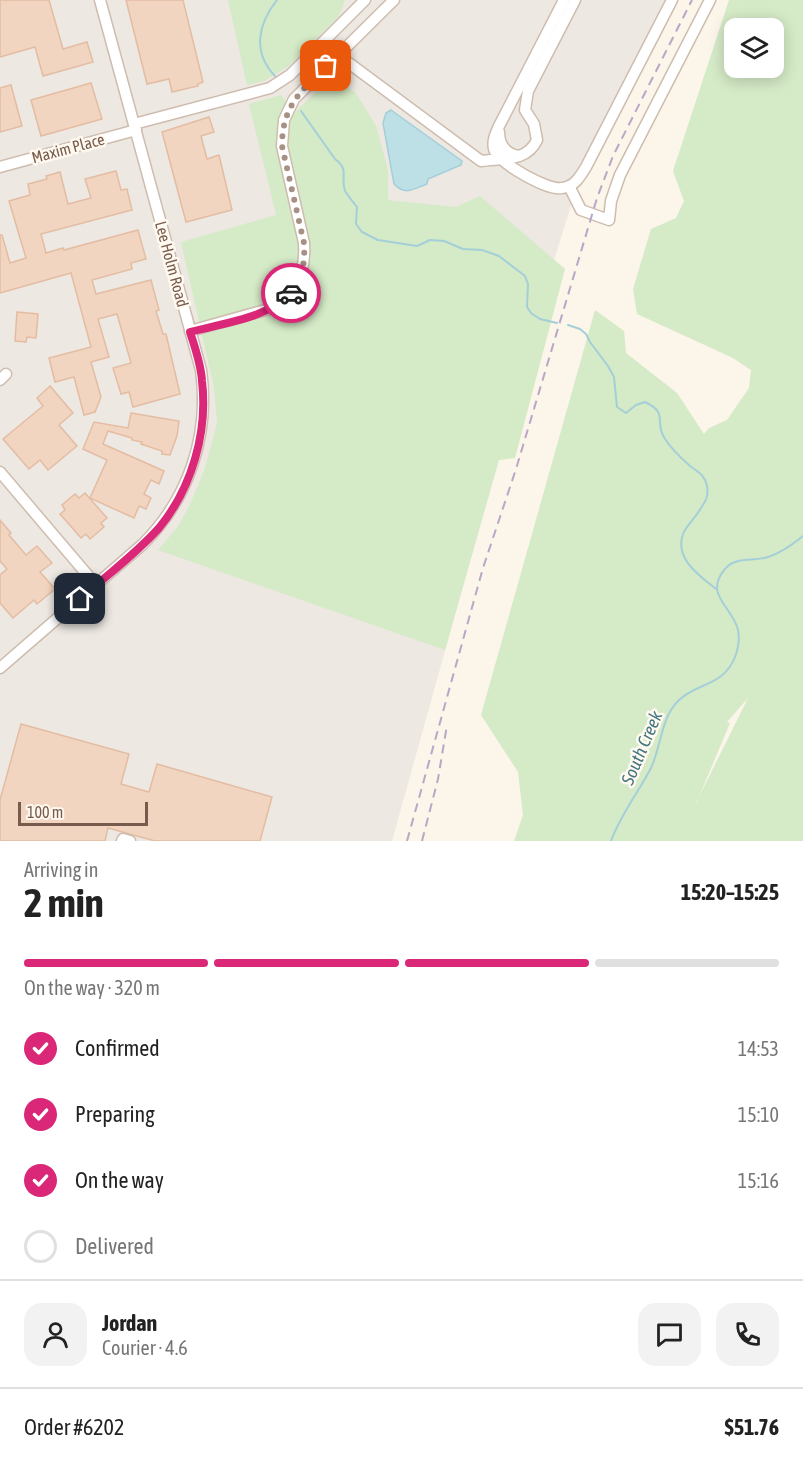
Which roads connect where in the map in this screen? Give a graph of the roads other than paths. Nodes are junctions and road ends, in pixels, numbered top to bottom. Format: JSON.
{"nodes":[{"id":1,"x":100,"y":0,"type":"edge"},
{"id":2,"x":365,"y":0,"type":"edge"},
{"id":3,"x":394,"y":0,"type":"edge"},
{"id":4,"x":564,"y":0,"type":"edge"},
{"id":5,"x":574,"y":0,"type":"edge"},
{"id":6,"x":672,"y":0,"type":"edge"},
{"id":7,"x":710,"y":0,"type":"edge"},
{"id":8,"x":338,"y":55,"type":"junction"},
{"id":9,"x":499,"y":126,"type":"junction"},
{"id":10,"x":135,"y":127,"type":"junction"},
{"id":11,"x":522,"y":156,"type":"junction"},
{"id":12,"x":500,"y":159,"type":"junction"},
{"id":13,"x":0,"y":167,"type":"edge"},
{"id":14,"x":569,"y":186,"type":"junction"},
{"id":15,"x":190,"y":332,"type":"junction"},
{"id":16,"x":0,"y":472,"type":"edge"},
{"id":17,"x":96,"y":585,"type":"junction"},
{"id":18,"x":0,"y":668,"type":"edge"},
{"id":19,"x":122,"y":841,"type":"edge"},
{"id":20,"x":130,"y":841,"type":"edge"}],
"edges":[{"from":1,"to":10,"type":"street","name":"Lee Holm Road"},
{"from":2,"to":10,"type":"street","name":"Maxim Place"},
{"from":3,"to":8,"type":"street"},
{"from":4,"to":9,"type":"street"},
{"from":5,"to":11,"type":"street"},
{"from":6,"to":14,"type":"street"},
{"from":7,"to":14,"type":"street"},
{"from":8,"to":12,"type":"street"},
{"from":8,"to":15,"type":"street"},
{"from":9,"to":11,"type":"street"},
{"from":9,"to":12,"type":"street"},
{"from":10,"to":13,"type":"street","name":"Maxim Place"},
{"from":10,"to":15,"type":"street","name":"Lee Holm Road"},
{"from":11,"to":12,"type":"street"},
{"from":12,"to":14,"type":"street"},
{"from":15,"to":17,"type":"street","name":"Lee Holm Road"},
{"from":16,"to":17,"type":"street"},
{"from":17,"to":18,"type":"street","name":"Lee Holm Road"},
{"from":19,"to":20,"type":"street"}]}
